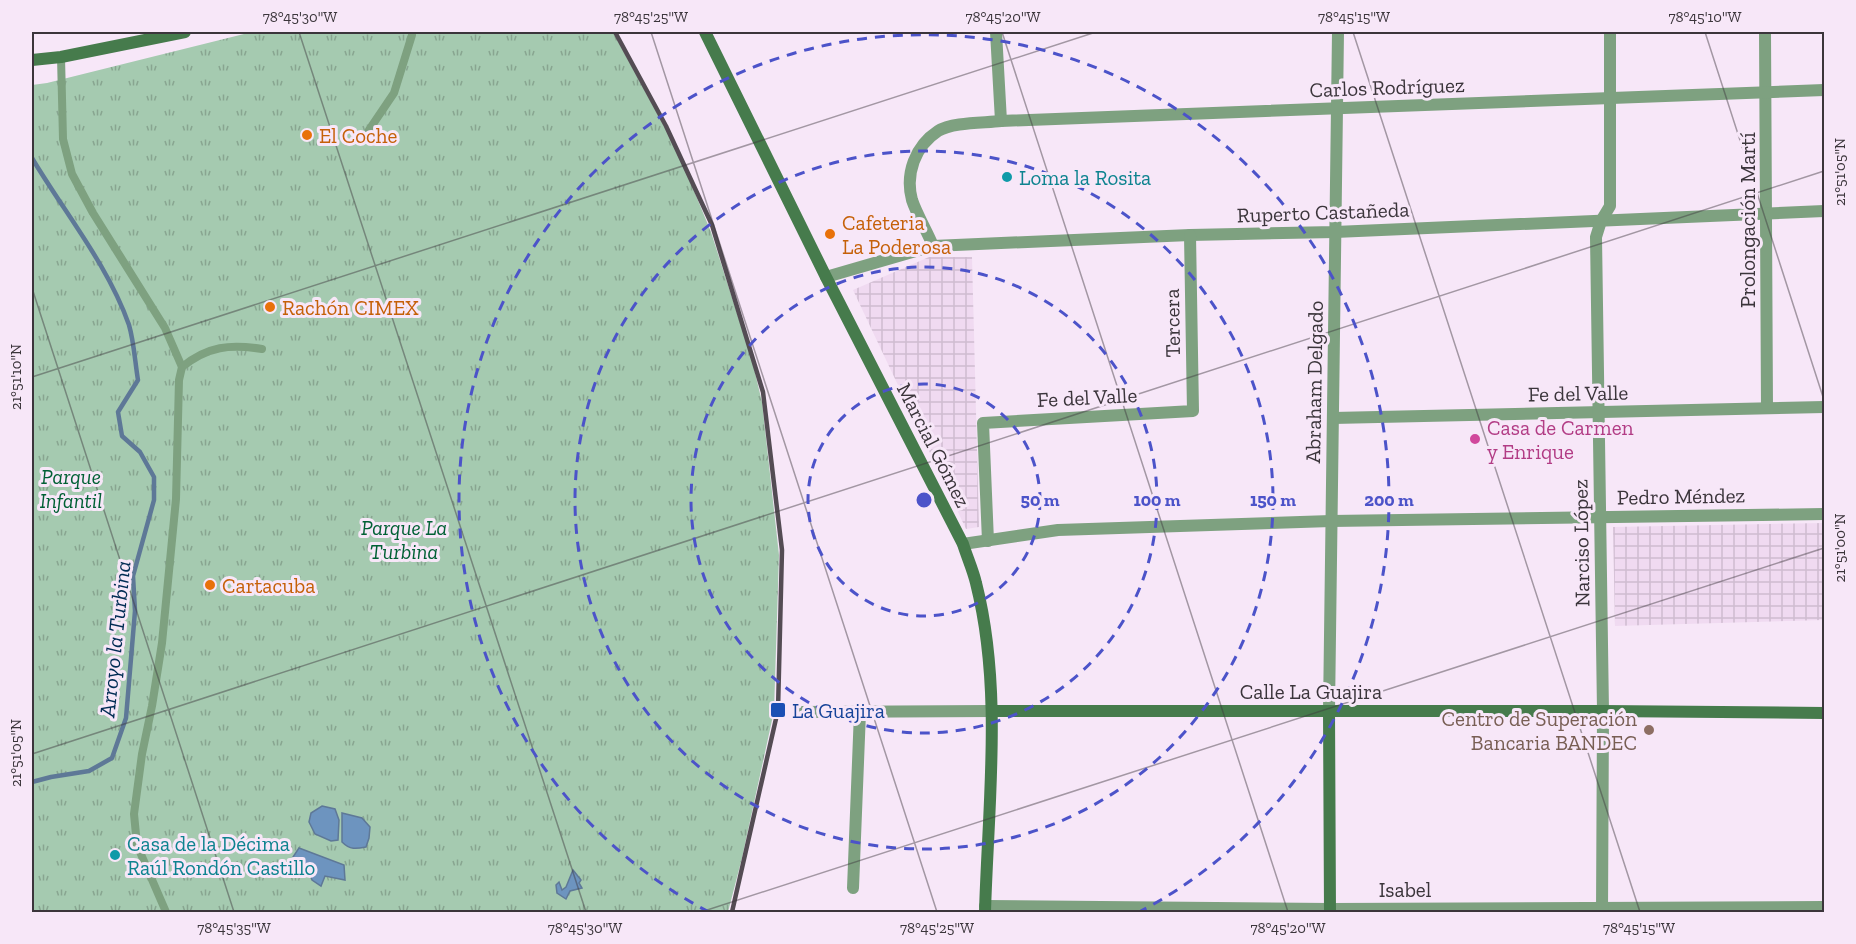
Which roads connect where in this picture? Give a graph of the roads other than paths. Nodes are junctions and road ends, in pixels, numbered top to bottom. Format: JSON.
{"nodes":[{"id":1,"x":185,"y":32,"type":"edge"},
{"id":2,"x":412,"y":32,"type":"edge"},
{"id":3,"x":705,"y":32,"type":"edge"},
{"id":4,"x":996,"y":32,"type":"edge"},
{"id":5,"x":1338,"y":32,"type":"edge"},
{"id":6,"x":1610,"y":32,"type":"edge"},
{"id":7,"x":1765,"y":32,"type":"edge"},
{"id":8,"x":61,"y":57,"type":"junction"},
{"id":9,"x":32,"y":60,"type":"edge"},
{"id":10,"x":1824,"y":90,"type":"edge"},
{"id":11,"x":1766,"y":93,"type":"junction"},
{"id":12,"x":1610,"y":98,"type":"junction"},
{"id":13,"x":1337,"y":108,"type":"junction"},
{"id":14,"x":1001,"y":121,"type":"junction"},
{"id":15,"x":369,"y":130,"type":"dead end"},
{"id":16,"x":1824,"y":211,"type":"edge"},
{"id":17,"x":1766,"y":214,"type":"junction"},
{"id":18,"x":1601,"y":221,"type":"junction"},
{"id":19,"x":1335,"y":232,"type":"junction"},
{"id":20,"x":1190,"y":235,"type":"junction"},
{"id":21,"x":933,"y":246,"type":"junction"},
{"id":22,"x":826,"y":277,"type":"junction"},
{"id":23,"x":262,"y":349,"type":"dead end"},
{"id":24,"x":182,"y":367,"type":"junction"},
{"id":25,"x":1824,"y":407,"type":"edge"},
{"id":26,"x":1767,"y":408,"type":"junction"},
{"id":27,"x":1192,"y":411,"type":"joint"},
{"id":28,"x":1598,"y":412,"type":"junction"},
{"id":29,"x":1333,"y":418,"type":"junction"},
{"id":30,"x":1824,"y":514,"type":"edge"},
{"id":31,"x":1600,"y":517,"type":"junction"},
{"id":32,"x":1331,"y":521,"type":"junction"},
{"id":33,"x":988,"y":541,"type":"junction"},
{"id":34,"x":963,"y":544,"type":"junction"},
{"id":35,"x":992,"y":711,"type":"junction"},
{"id":36,"x":1329,"y":711,"type":"junction"},
{"id":37,"x":1603,"y":711,"type":"junction"},
{"id":38,"x":798,"y":712,"type":"dead end"},
{"id":39,"x":860,"y":712,"type":"junction"},
{"id":40,"x":1824,"y":713,"type":"edge"},
{"id":41,"x":853,"y":888,"type":"dead end"},
{"id":42,"x":1824,"y":907,"type":"edge"},
{"id":43,"x":985,"y":909,"type":"edge"},
{"id":44,"x":1602,"y":910,"type":"edge"},
{"id":45,"x":1330,"y":911,"type":"edge"},
{"id":46,"x":166,"y":912,"type":"edge"},
{"id":47,"x":1823,"y":912,"type":"edge"}],
"edges":[{"from":1,"to":8,"type":"main road"},
{"from":2,"to":15,"type":"lane"},
{"from":3,"to":22,"type":"main road","name":"Marcial Gómez"},
{"from":4,"to":14,"type":"street"},
{"from":5,"to":13,"type":"street","name":"Abraham Delgado"},
{"from":6,"to":12,"type":"street","name":"Narciso López"},
{"from":7,"to":11,"type":"street","name":"Prolongación Martí"},
{"from":8,"to":9,"type":"main road"},
{"from":8,"to":24,"type":"lane"},
{"from":10,"to":11,"type":"street","name":"Carlos Rodríguez"},
{"from":11,"to":12,"type":"street","name":"Carlos Rodríguez"},
{"from":11,"to":17,"type":"street","name":"Prolongación Martí"},
{"from":12,"to":13,"type":"street","name":"Carlos Rodríguez"},
{"from":12,"to":18,"type":"street","name":"Narciso López"},
{"from":13,"to":14,"type":"street","name":"Carlos Rodríguez"},
{"from":13,"to":19,"type":"street","name":"Abraham Delgado"},
{"from":14,"to":21,"type":"street","name":"Carlos Rodríguez"},
{"from":16,"to":17,"type":"street","name":"Ruperto Castañeda"},
{"from":17,"to":18,"type":"street","name":"Ruperto Castañeda"},
{"from":17,"to":26,"type":"street","name":"Prolongación Martí"},
{"from":18,"to":19,"type":"street","name":"Ruperto Castañeda"},
{"from":18,"to":28,"type":"street","name":"Narciso López"},
{"from":19,"to":20,"type":"street","name":"Ruperto Castañeda"},
{"from":19,"to":29,"type":"street","name":"Abraham Delgado"},
{"from":20,"to":21,"type":"street","name":"Ruperto Castañeda"},
{"from":20,"to":27,"type":"street","name":"Tercera"},
{"from":21,"to":22,"type":"street","name":"Ruperto Castañeda"},
{"from":22,"to":34,"type":"main road","name":"Marcial Gómez"},
{"from":23,"to":24,"type":"lane"},
{"from":24,"to":46,"type":"lane"},
{"from":25,"to":26,"type":"street","name":"Fe del Valle"},
{"from":26,"to":28,"type":"street","name":"Fe del Valle"},
{"from":27,"to":33,"type":"street","name":"Fe del Valle"},
{"from":28,"to":29,"type":"street","name":"Fe del Valle"},
{"from":28,"to":31,"type":"street","name":"Narciso López"},
{"from":29,"to":32,"type":"street","name":"Abraham Delgado"},
{"from":30,"to":31,"type":"street","name":"Pedro Méndez"},
{"from":31,"to":32,"type":"street","name":"Pedro Méndez"},
{"from":31,"to":37,"type":"street","name":"Narciso López"},
{"from":32,"to":33,"type":"street","name":"Pedro Méndez"},
{"from":32,"to":36,"type":"street","name":"Abraham Delgado"},
{"from":33,"to":34,"type":"street","name":"Pedro Méndez"},
{"from":34,"to":35,"type":"main road","name":"Marcial Gómez"},
{"from":35,"to":36,"type":"main road","name":"Calle La Guajira"},
{"from":35,"to":39,"type":"street","name":"Calle La Guajira"},
{"from":35,"to":43,"type":"main road","name":"Marcial Gómez"},
{"from":36,"to":37,"type":"main road","name":"Calle La Guajira"},
{"from":36,"to":45,"type":"main road","name":"Abraham Delgado"},
{"from":37,"to":40,"type":"main road","name":"Calle La Guajira"},
{"from":37,"to":44,"type":"street","name":"Narciso López"},
{"from":38,"to":39,"type":"street","name":"Calle La Guajira"},
{"from":39,"to":41,"type":"street"},
{"from":42,"to":44,"type":"street","name":"Isabel"},
{"from":42,"to":47,"type":"street"},
{"from":43,"to":45,"type":"street","name":"Isabel"},
{"from":44,"to":45,"type":"street","name":"Isabel"}]}
